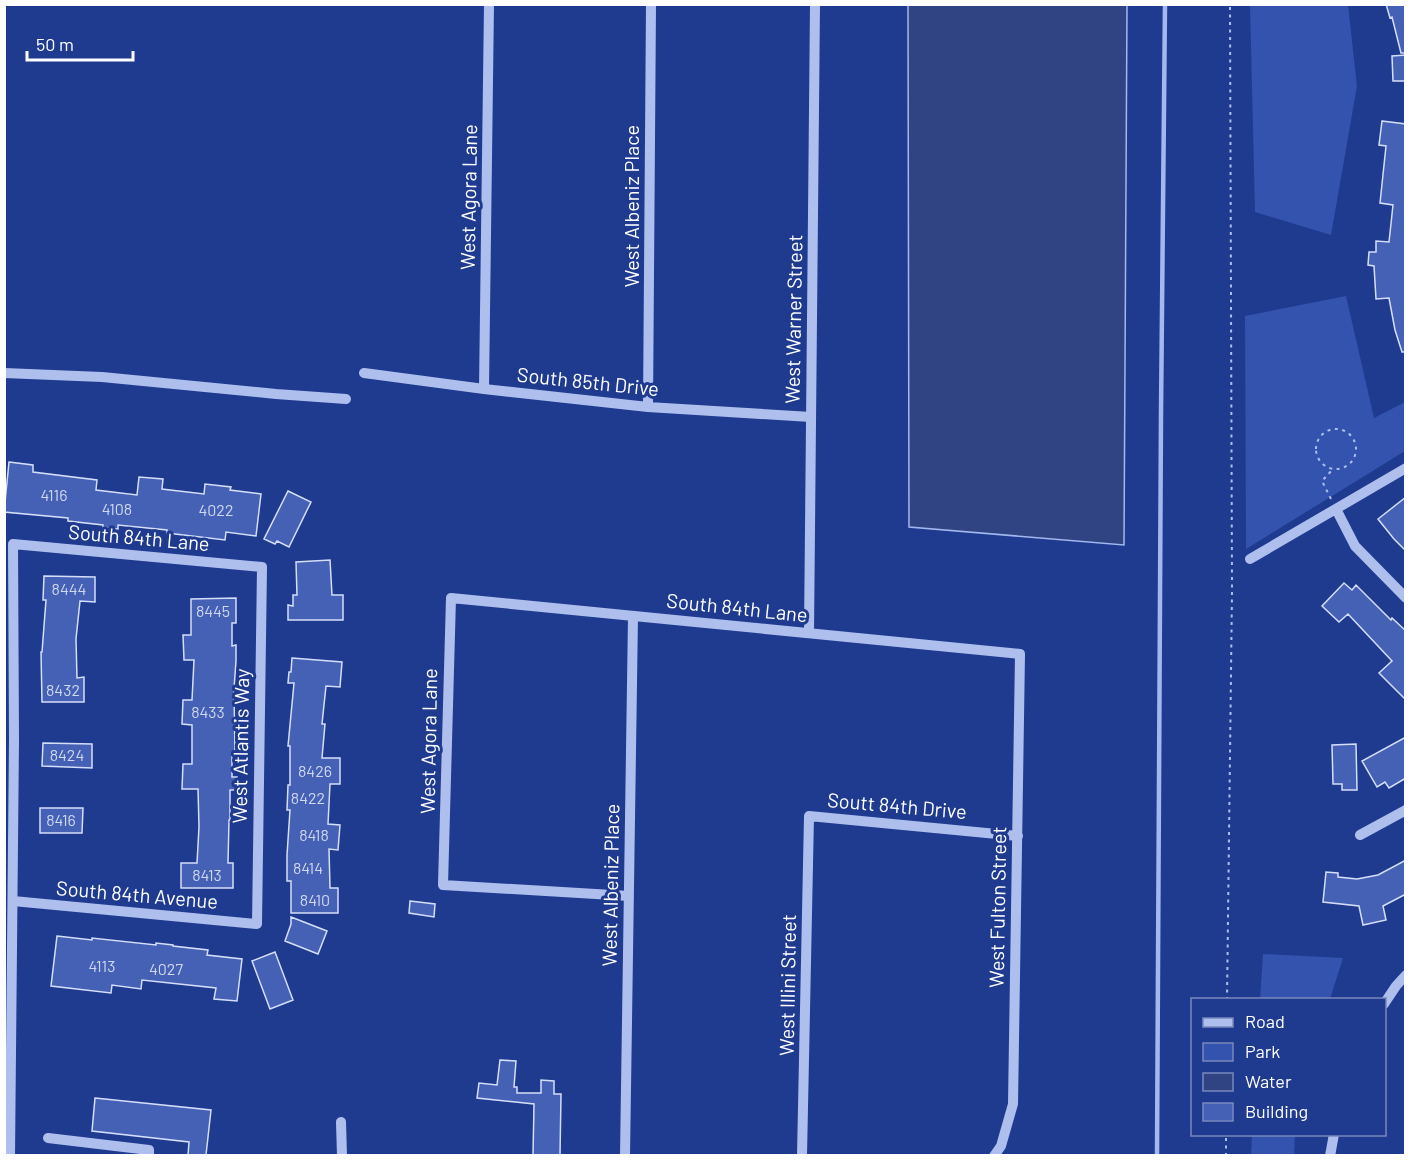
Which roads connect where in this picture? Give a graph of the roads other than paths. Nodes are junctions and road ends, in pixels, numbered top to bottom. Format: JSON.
{"nodes":[{"id":1,"x":489,"y":4,"type":"edge"},
{"id":2,"x":651,"y":4,"type":"edge"},
{"id":3,"x":815,"y":4,"type":"edge"},
{"id":4,"x":4,"y":373,"type":"edge"},
{"id":5,"x":364,"y":373,"type":"dead end"},
{"id":6,"x":484,"y":389,"type":"junction"},
{"id":7,"x":346,"y":399,"type":"dead end"},
{"id":8,"x":648,"y":407,"type":"junction"},
{"id":9,"x":811,"y":417,"type":"junction"},
{"id":10,"x":1406,"y":468,"type":"edge"},
{"id":11,"x":1336,"y":509,"type":"junction"},
{"id":12,"x":1250,"y":559,"type":"dead end"},
{"id":13,"x":262,"y":567,"type":"joint"},
{"id":14,"x":451,"y":598,"type":"joint"},
{"id":15,"x":1406,"y":598,"type":"edge"},
{"id":16,"x":633,"y":616,"type":"junction"},
{"id":17,"x":809,"y":633,"type":"junction"},
{"id":18,"x":1020,"y":654,"type":"joint"},
{"id":19,"x":1406,"y":810,"type":"edge"},
{"id":20,"x":809,"y":816,"type":"joint"},
{"id":21,"x":1359,"y":835,"type":"dead end"},
{"id":22,"x":1018,"y":836,"type":"junction"},
{"id":23,"x":629,"y":896,"type":"junction"},
{"id":24,"x":13,"y":901,"type":"junction"},
{"id":25,"x":257,"y":924,"type":"joint"},
{"id":26,"x":1406,"y":975,"type":"edge"},
{"id":27,"x":1386,"y":1001,"type":"edge"},
{"id":28,"x":341,"y":1122,"type":"dead end"},
{"id":29,"x":1334,"y":1136,"type":"edge"},
{"id":30,"x":48,"y":1138,"type":"dead end"},
{"id":31,"x":10,"y":1155,"type":"edge"},
{"id":32,"x":149,"y":1155,"type":"edge"},
{"id":33,"x":342,"y":1155,"type":"edge"},
{"id":34,"x":625,"y":1155,"type":"edge"},
{"id":35,"x":802,"y":1155,"type":"edge"},
{"id":36,"x":994,"y":1155,"type":"edge"},
{"id":37,"x":1330,"y":1155,"type":"edge"}],
"edges":[{"from":1,"to":6,"type":"street","name":"West Agora Lane"},
{"from":2,"to":8,"type":"street","name":"West Albeniz Place"},
{"from":3,"to":9,"type":"street","name":"West Warner Street"},
{"from":4,"to":7,"type":"street"},
{"from":5,"to":6,"type":"street","name":"South 85th Drive"},
{"from":6,"to":8,"type":"street","name":"South 85th Drive"},
{"from":8,"to":9,"type":"street","name":"South 85th Drive"},
{"from":9,"to":17,"type":"street","name":"West Warner Street"},
{"from":10,"to":11,"type":"street"},
{"from":11,"to":12,"type":"street"},
{"from":11,"to":15,"type":"street"},
{"from":13,"to":24,"type":"street","name":"South 84th Lane"},
{"from":13,"to":25,"type":"street","name":"West Atlantis Way"},
{"from":14,"to":16,"type":"street","name":"South 84th Lane"},
{"from":14,"to":23,"type":"street","name":"West Agora Lane"},
{"from":16,"to":17,"type":"street","name":"South 84th Lane"},
{"from":16,"to":23,"type":"street","name":"West Albeniz Place"},
{"from":17,"to":18,"type":"street","name":"South 84th Lane"},
{"from":18,"to":22,"type":"street","name":"West Fulton Street"},
{"from":19,"to":21,"type":"street"},
{"from":20,"to":22,"type":"street","name":"Soutt 84th Drive"},
{"from":20,"to":35,"type":"street","name":"West Illini Street"},
{"from":22,"to":36,"type":"street","name":"West Fulton Street"},
{"from":23,"to":34,"type":"street","name":"West Albeniz Place"},
{"from":24,"to":25,"type":"street","name":"South 84th Avenue"},
{"from":24,"to":31,"type":"street"},
{"from":26,"to":27,"type":"street"},
{"from":28,"to":33,"type":"street"},
{"from":29,"to":37,"type":"street"},
{"from":30,"to":32,"type":"street"}]}
